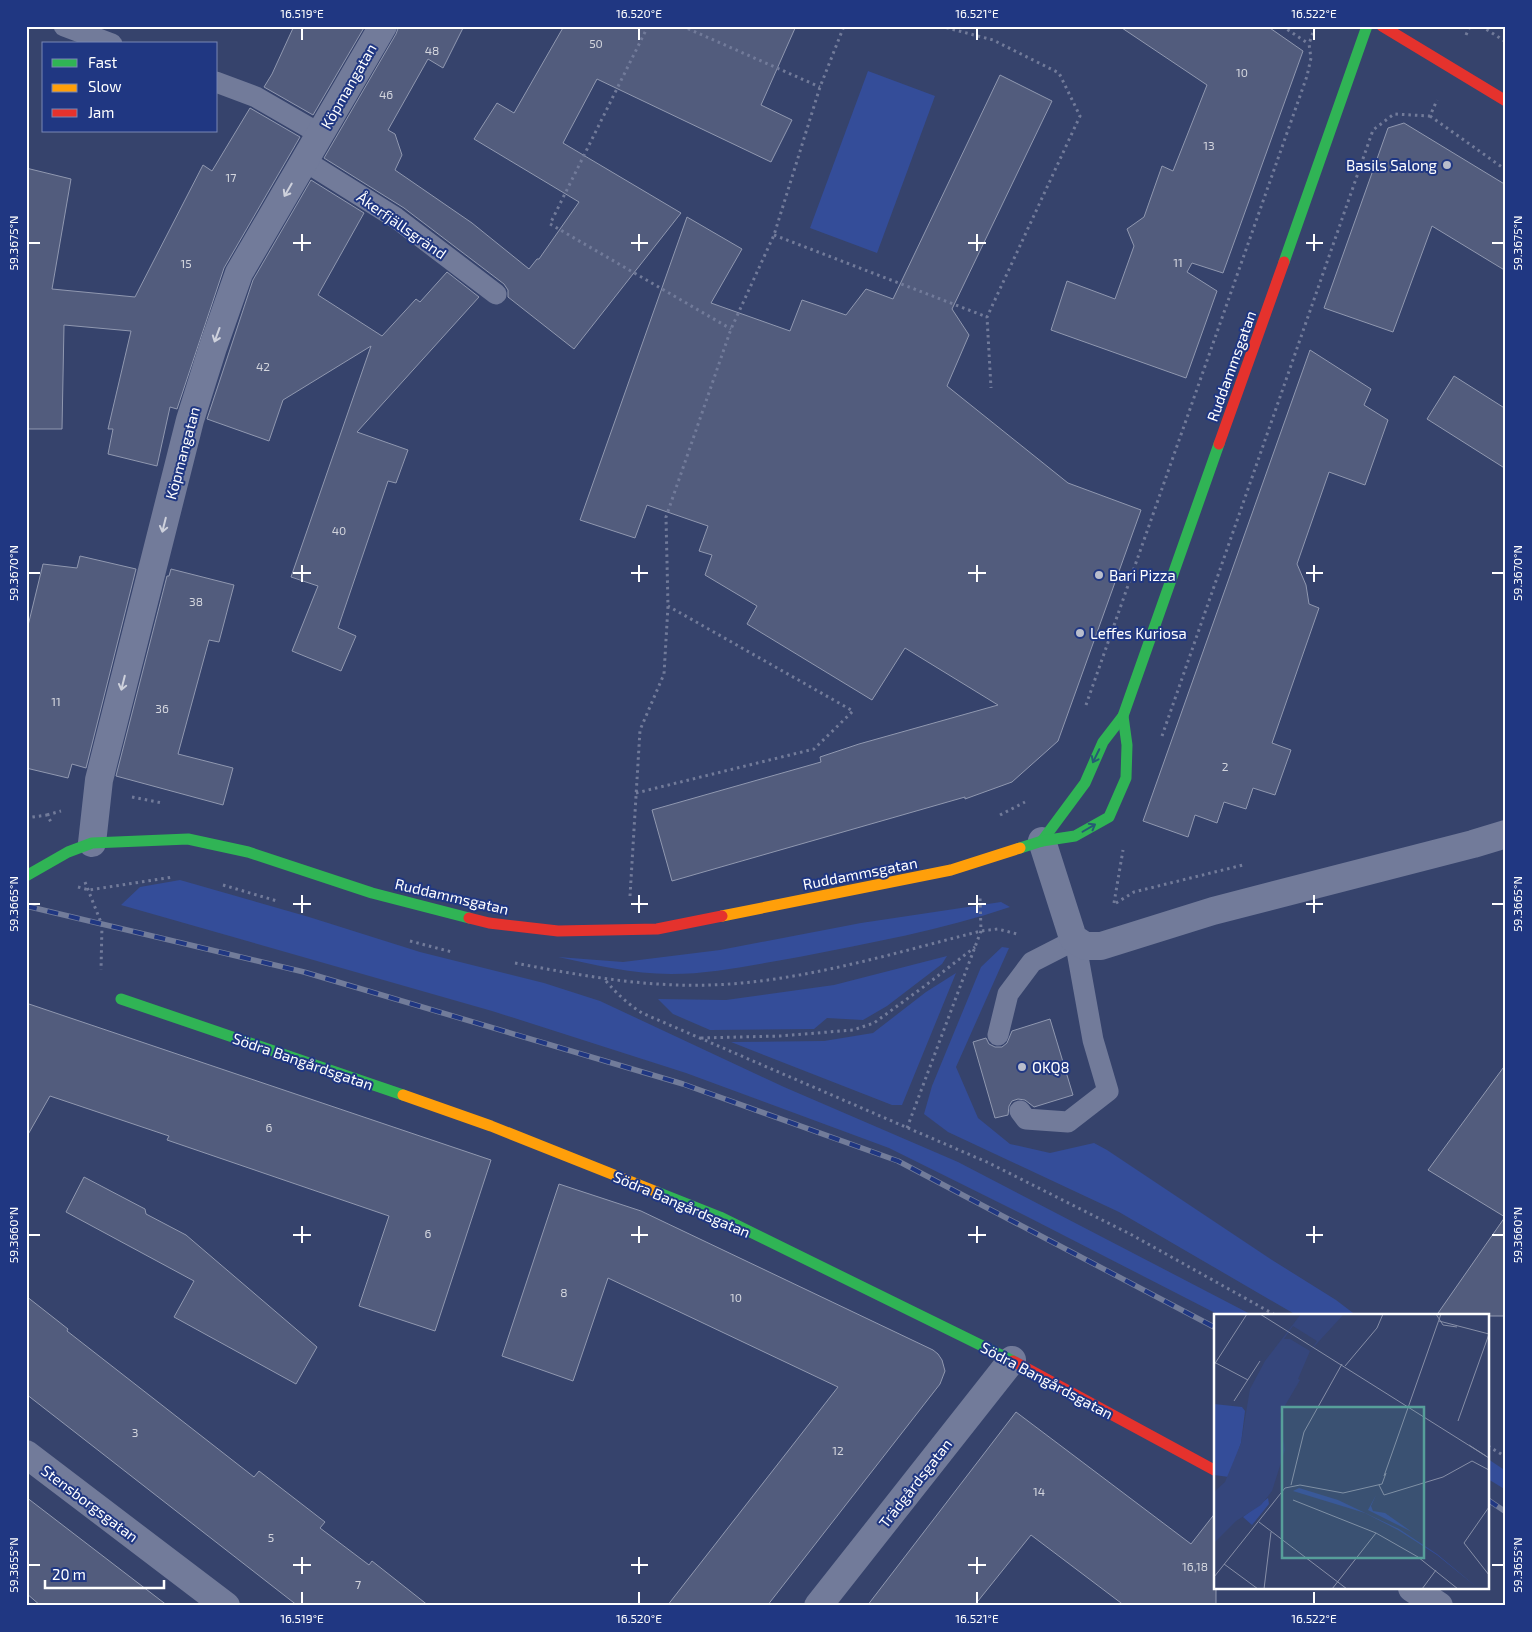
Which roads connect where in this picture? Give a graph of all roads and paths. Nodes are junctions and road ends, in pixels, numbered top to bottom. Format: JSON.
{"nodes":[{"id":1,"x":64,"y":26,"type":"edge"},
{"id":2,"x":383,"y":26,"type":"edge"},
{"id":3,"x":648,"y":26,"type":"edge"},
{"id":4,"x":682,"y":26,"type":"edge"},
{"id":5,"x":844,"y":26,"type":"edge"},
{"id":6,"x":940,"y":26,"type":"edge"},
{"id":7,"x":1282,"y":26,"type":"edge"},
{"id":8,"x":1315,"y":26,"type":"edge"},
{"id":9,"x":1367,"y":26,"type":"edge"},
{"id":10,"x":1382,"y":26,"type":"edge"},
{"id":11,"x":1470,"y":26,"type":"edge"},
{"id":12,"x":1481,"y":26,"type":"edge"},
{"id":13,"x":107,"y":42,"type":"edge"},
{"id":14,"x":1506,"y":42,"type":"edge"},
{"id":15,"x":1309,"y":44,"type":"junction"},
{"id":16,"x":1450,"y":68,"type":"junction"},
{"id":17,"x":218,"y":83,"type":"edge"},
{"id":18,"x":820,"y":87,"type":"junction"},
{"id":19,"x":1506,"y":101,"type":"edge"},
{"id":20,"x":1430,"y":116,"type":"junction"},
{"id":21,"x":320,"y":134,"type":"junction"},
{"id":22,"x":305,"y":161,"type":"junction"},
{"id":23,"x":1506,"y":170,"type":"edge"},
{"id":24,"x":774,"y":236,"type":"junction"},
{"id":25,"x":496,"y":294,"type":"dead end"},
{"id":26,"x":987,"y":318,"type":"junction"},
{"id":27,"x":732,"y":329,"type":"junction"},
{"id":28,"x":991,"y":388,"type":"dead end"},
{"id":29,"x":668,"y":606,"type":"junction"},
{"id":30,"x":1084,"y":710,"type":"dead end"},
{"id":31,"x":1123,"y":716,"type":"junction"},
{"id":32,"x":1161,"y":738,"type":"dead end"},
{"id":33,"x":636,"y":793,"type":"junction"},
{"id":34,"x":1028,"y":801,"type":"dead end"},
{"id":35,"x":26,"y":818,"type":"edge"},
{"id":36,"x":992,"y":818,"type":"dead end"},
{"id":37,"x":1506,"y":834,"type":"edge"},
{"id":38,"x":1042,"y":841,"type":"junction"},
{"id":39,"x":80,"y":847,"type":"junction"},
{"id":40,"x":1123,"y":848,"type":"dead end"},
{"id":41,"x":27,"y":875,"type":"edge"},
{"id":42,"x":180,"y":876,"type":"dead end"},
{"id":43,"x":89,"y":890,"type":"junction"},
{"id":44,"x":630,"y":897,"type":"dead end"},
{"id":45,"x":1114,"y":904,"type":"dead end"},
{"id":46,"x":981,"y":931,"type":"dead end"},
{"id":47,"x":976,"y":946,"type":"junction"},
{"id":48,"x":606,"y":980,"type":"dead end"},
{"id":49,"x":121,"y":999,"type":"joint"},
{"id":50,"x":998,"y":1035,"type":"dead end"},
{"id":51,"x":700,"y":1038,"type":"junction"},
{"id":52,"x":1020,"y":1111,"type":"dead end"},
{"id":53,"x":907,"y":1128,"type":"junction"},
{"id":54,"x":1273,"y":1314,"type":"edge"},
{"id":55,"x":1012,"y":1360,"type":"junction"},
{"id":56,"x":1490,"y":1447,"type":"edge"},
{"id":57,"x":26,"y":1454,"type":"edge"},
{"id":58,"x":1506,"y":1457,"type":"edge"},
{"id":59,"x":1214,"y":1470,"type":"edge"},
{"id":60,"x":1415,"y":1590,"type":"edge"},
{"id":61,"x":226,"y":1606,"type":"edge"},
{"id":62,"x":818,"y":1606,"type":"edge"},
{"id":63,"x":1439,"y":1606,"type":"edge"}],
"edges":[{"from":1,"to":13,"type":"lane"},
{"from":2,"to":21,"type":"street","name":"Köpmangatan"},
{"from":3,"to":27,"type":"path"},
{"from":4,"to":18,"type":"path"},
{"from":5,"to":18,"type":"path"},
{"from":6,"to":26,"type":"path"},
{"from":7,"to":15,"type":"path"},
{"from":8,"to":15,"type":"path"},
{"from":9,"to":31,"type":"street","name":"Ruddammsgatan"},
{"from":10,"to":16,"type":"street"},
{"from":11,"to":16,"type":"path"},
{"from":12,"to":14,"type":"path"},
{"from":15,"to":30,"type":"path"},
{"from":16,"to":19,"type":"street"},
{"from":16,"to":20,"type":"path"},
{"from":17,"to":21,"type":"lane"},
{"from":18,"to":24,"type":"path"},
{"from":20,"to":23,"type":"path"},
{"from":20,"to":32,"type":"path"},
{"from":21,"to":22,"type":"street","name":"Köpmangatan"},
{"from":22,"to":25,"type":"lane","name":"Åkerfjällsgränd"},
{"from":22,"to":39,"type":"street","name":"Köpmangatan","one_way":true},
{"from":24,"to":26,"type":"path"},
{"from":24,"to":27,"type":"path"},
{"from":26,"to":28,"type":"path"},
{"from":27,"to":29,"type":"path"},
{"from":29,"to":33,"type":"path"},
{"from":29,"to":33,"type":"path"},
{"from":31,"to":38,"type":"street","name":"Ruddammsgatan","one_way":true},
{"from":38,"to":31,"type":"street","name":"Ruddammsgatan","one_way":true},
{"from":33,"to":44,"type":"path"},
{"from":34,"to":36,"type":"path"},
{"from":35,"to":39,"type":"path"},
{"from":37,"to":38,"type":"street"},
{"from":38,"to":39,"type":"street","name":"Ruddammsgatan"},
{"from":39,"to":41,"type":"street"},
{"from":39,"to":43,"type":"path"},
{"from":40,"to":45,"type":"path"},
{"from":41,"to":43,"type":"path"},
{"from":42,"to":43,"type":"path"},
{"from":43,"to":49,"type":"path"},
{"from":46,"to":47,"type":"path"},
{"from":47,"to":51,"type":"path"},
{"from":47,"to":53,"type":"path"},
{"from":48,"to":51,"type":"path"},
{"from":49,"to":55,"type":"street","name":"Södra Bangårdsgatan"},
{"from":50,"to":52,"type":"lane"},
{"from":51,"to":53,"type":"path"},
{"from":53,"to":54,"type":"path"},
{"from":55,"to":59,"type":"street","name":"Södra Bangårdsgatan"},
{"from":55,"to":62,"type":"street","name":"Trädgårdsgatan"},
{"from":56,"to":58,"type":"path"},
{"from":57,"to":61,"type":"street","name":"Stensborgsgatan"},
{"from":60,"to":63,"type":"street"}]}
